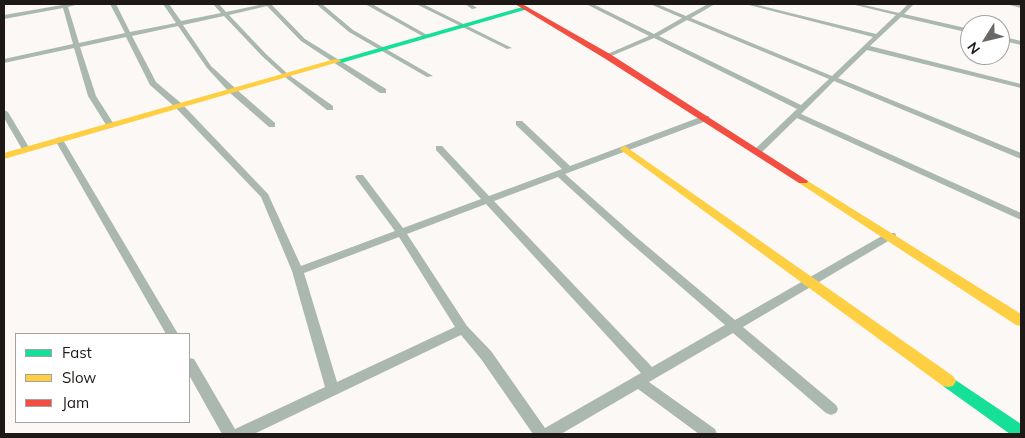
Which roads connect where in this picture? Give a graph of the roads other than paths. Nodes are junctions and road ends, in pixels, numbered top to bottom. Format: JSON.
{"nodes":[{"id":1,"x":22,"y":4,"type":"edge"},
{"id":2,"x":76,"y":4,"type":"edge"},
{"id":3,"x":113,"y":4,"type":"edge"},
{"id":4,"x":166,"y":4,"type":"edge"},
{"id":5,"x":216,"y":4,"type":"edge"},
{"id":6,"x":269,"y":4,"type":"edge"},
{"id":7,"x":319,"y":4,"type":"edge"},
{"id":8,"x":368,"y":4,"type":"edge"},
{"id":9,"x":419,"y":4,"type":"edge"},
{"id":10,"x":468,"y":4,"type":"edge"},
{"id":11,"x":589,"y":4,"type":"edge"},
{"id":12,"x":653,"y":4,"type":"edge"},
{"id":13,"x":712,"y":4,"type":"edge"},
{"id":14,"x":748,"y":4,"type":"edge"},
{"id":15,"x":854,"y":4,"type":"edge"},
{"id":16,"x":912,"y":4,"type":"edge"},
{"id":17,"x":1010,"y":4,"type":"edge"},
{"id":18,"x":64,"y":6,"type":"junction"},
{"id":19,"x":522,"y":6,"type":"edge"},
{"id":20,"x":1021,"y":6,"type":"edge"},
{"id":21,"x":474,"y":8,"type":"dead end"},
{"id":22,"x":25,"y":13,"type":"junction"},
{"id":23,"x":225,"y":14,"type":"junction"},
{"id":24,"x":900,"y":14,"type":"junction"},
{"id":25,"x":4,"y":16,"type":"edge"},
{"id":26,"x":689,"y":18,"type":"junction"},
{"id":27,"x":179,"y":23,"type":"junction"},
{"id":28,"x":462,"y":26,"type":"junction"},
{"id":29,"x":960,"y":29,"type":"edge"},
{"id":30,"x":128,"y":34,"type":"junction"},
{"id":31,"x":656,"y":35,"type":"junction"},
{"id":32,"x":426,"y":36,"type":"junction"},
{"id":33,"x":876,"y":36,"type":"junction"},
{"id":34,"x":76,"y":46,"type":"junction"},
{"id":35,"x":865,"y":47,"type":"junction"},
{"id":36,"x":384,"y":48,"type":"junction"},
{"id":37,"x":509,"y":48,"type":"dead end"},
{"id":38,"x":607,"y":56,"type":"junction"},
{"id":39,"x":4,"y":61,"type":"edge"},
{"id":40,"x":337,"y":62,"type":"junction"},
{"id":41,"x":286,"y":76,"type":"junction"},
{"id":42,"x":429,"y":76,"type":"dead end"},
{"id":43,"x":833,"y":79,"type":"junction"},
{"id":44,"x":1021,"y":86,"type":"edge"},
{"id":45,"x":233,"y":91,"type":"junction"},
{"id":46,"x":383,"y":91,"type":"dead end"},
{"id":47,"x":179,"y":106,"type":"junction"},
{"id":48,"x":330,"y":108,"type":"dead end"},
{"id":49,"x":4,"y":112,"type":"edge"},
{"id":50,"x":800,"y":112,"type":"junction"},
{"id":51,"x":706,"y":118,"type":"junction"},
{"id":52,"x":519,"y":123,"type":"dead end"},
{"id":53,"x":272,"y":125,"type":"dead end"},
{"id":54,"x":110,"y":126,"type":"junction"},
{"id":55,"x":59,"y":140,"type":"junction"},
{"id":56,"x":439,"y":148,"type":"dead end"},
{"id":57,"x":26,"y":149,"type":"junction"},
{"id":58,"x":625,"y":149,"type":"junction"},
{"id":59,"x":758,"y":151,"type":"junction"},
{"id":60,"x":4,"y":156,"type":"edge"},
{"id":61,"x":1021,"y":156,"type":"edge"},
{"id":62,"x":564,"y":172,"type":"junction"},
{"id":63,"x":360,"y":178,"type":"dead end"},
{"id":64,"x":488,"y":200,"type":"junction"},
{"id":65,"x":1021,"y":217,"type":"edge"},
{"id":66,"x":400,"y":232,"type":"junction"},
{"id":67,"x":891,"y":235,"type":"junction"},
{"id":68,"x":298,"y":271,"type":"junction"},
{"id":69,"x":812,"y":282,"type":"junction"},
{"id":70,"x":1021,"y":321,"type":"edge"},
{"id":71,"x":734,"y":327,"type":"junction"},
{"id":72,"x":463,"y":329,"type":"junction"},
{"id":73,"x":171,"y":333,"type":"edge"},
{"id":74,"x":190,"y":365,"type":"edge"},
{"id":75,"x":645,"y":378,"type":"junction"},
{"id":76,"x":334,"y":390,"type":"junction"},
{"id":77,"x":831,"y":409,"type":"dead end"},
{"id":78,"x":1021,"y":433,"type":"edge"},
{"id":79,"x":230,"y":434,"type":"edge"},
{"id":80,"x":239,"y":434,"type":"edge"},
{"id":81,"x":541,"y":434,"type":"edge"},
{"id":82,"x":548,"y":434,"type":"edge"},
{"id":83,"x":710,"y":434,"type":"edge"}],
"edges":[{"from":1,"to":22,"type":"street"},
{"from":2,"to":18,"type":"street"},
{"from":3,"to":30,"type":"street"},
{"from":4,"to":27,"type":"street"},
{"from":5,"to":23,"type":"street"},
{"from":6,"to":23,"type":"street"},
{"from":6,"to":40,"type":"street"},
{"from":7,"to":36,"type":"street"},
{"from":8,"to":32,"type":"street"},
{"from":9,"to":28,"type":"street"},
{"from":10,"to":21,"type":"street"},
{"from":11,"to":31,"type":"street"},
{"from":12,"to":26,"type":"street"},
{"from":13,"to":26,"type":"street"},
{"from":14,"to":33,"type":"street"},
{"from":15,"to":24,"type":"street"},
{"from":16,"to":24,"type":"street"},
{"from":17,"to":20,"type":"street"},
{"from":18,"to":22,"type":"street"},
{"from":18,"to":34,"type":"street"},
{"from":19,"to":28,"type":"street"},
{"from":19,"to":38,"type":"street"},
{"from":22,"to":25,"type":"street"},
{"from":23,"to":27,"type":"street"},
{"from":23,"to":41,"type":"street"},
{"from":24,"to":29,"type":"street"},
{"from":24,"to":33,"type":"street"},
{"from":26,"to":31,"type":"street"},
{"from":26,"to":43,"type":"street"},
{"from":27,"to":30,"type":"street"},
{"from":27,"to":45,"type":"street"},
{"from":28,"to":32,"type":"street"},
{"from":28,"to":37,"type":"street"},
{"from":30,"to":34,"type":"street"},
{"from":30,"to":47,"type":"street"},
{"from":31,"to":38,"type":"street"},
{"from":31,"to":50,"type":"street"},
{"from":32,"to":36,"type":"street"},
{"from":33,"to":35,"type":"street"},
{"from":34,"to":39,"type":"street"},
{"from":34,"to":54,"type":"street"},
{"from":35,"to":43,"type":"street"},
{"from":35,"to":44,"type":"street"},
{"from":36,"to":40,"type":"street"},
{"from":36,"to":42,"type":"street"},
{"from":38,"to":51,"type":"street"},
{"from":40,"to":41,"type":"street"},
{"from":40,"to":46,"type":"street"},
{"from":41,"to":45,"type":"street"},
{"from":41,"to":48,"type":"street"},
{"from":43,"to":50,"type":"street"},
{"from":43,"to":61,"type":"street"},
{"from":45,"to":47,"type":"street"},
{"from":45,"to":53,"type":"street"},
{"from":47,"to":54,"type":"street"},
{"from":47,"to":68,"type":"street"},
{"from":49,"to":57,"type":"street"},
{"from":50,"to":59,"type":"street"},
{"from":50,"to":65,"type":"street"},
{"from":51,"to":58,"type":"street"},
{"from":51,"to":59,"type":"street"},
{"from":52,"to":62,"type":"street"},
{"from":54,"to":55,"type":"street"},
{"from":55,"to":57,"type":"street"},
{"from":55,"to":73,"type":"street"},
{"from":56,"to":64,"type":"street"},
{"from":57,"to":60,"type":"street"},
{"from":58,"to":62,"type":"street"},
{"from":58,"to":69,"type":"street"},
{"from":59,"to":67,"type":"street"},
{"from":62,"to":64,"type":"street"},
{"from":62,"to":71,"type":"street"},
{"from":63,"to":66,"type":"street"},
{"from":64,"to":66,"type":"street"},
{"from":64,"to":75,"type":"street"},
{"from":66,"to":68,"type":"street"},
{"from":66,"to":72,"type":"street"},
{"from":67,"to":69,"type":"street"},
{"from":67,"to":70,"type":"street"},
{"from":68,"to":76,"type":"street"},
{"from":69,"to":71,"type":"street"},
{"from":69,"to":78,"type":"street"},
{"from":71,"to":75,"type":"street"},
{"from":71,"to":77,"type":"street"},
{"from":72,"to":76,"type":"street"},
{"from":72,"to":81,"type":"street"},
{"from":74,"to":79,"type":"street"},
{"from":75,"to":82,"type":"street"},
{"from":75,"to":83,"type":"street"},
{"from":76,"to":80,"type":"street"}]}
